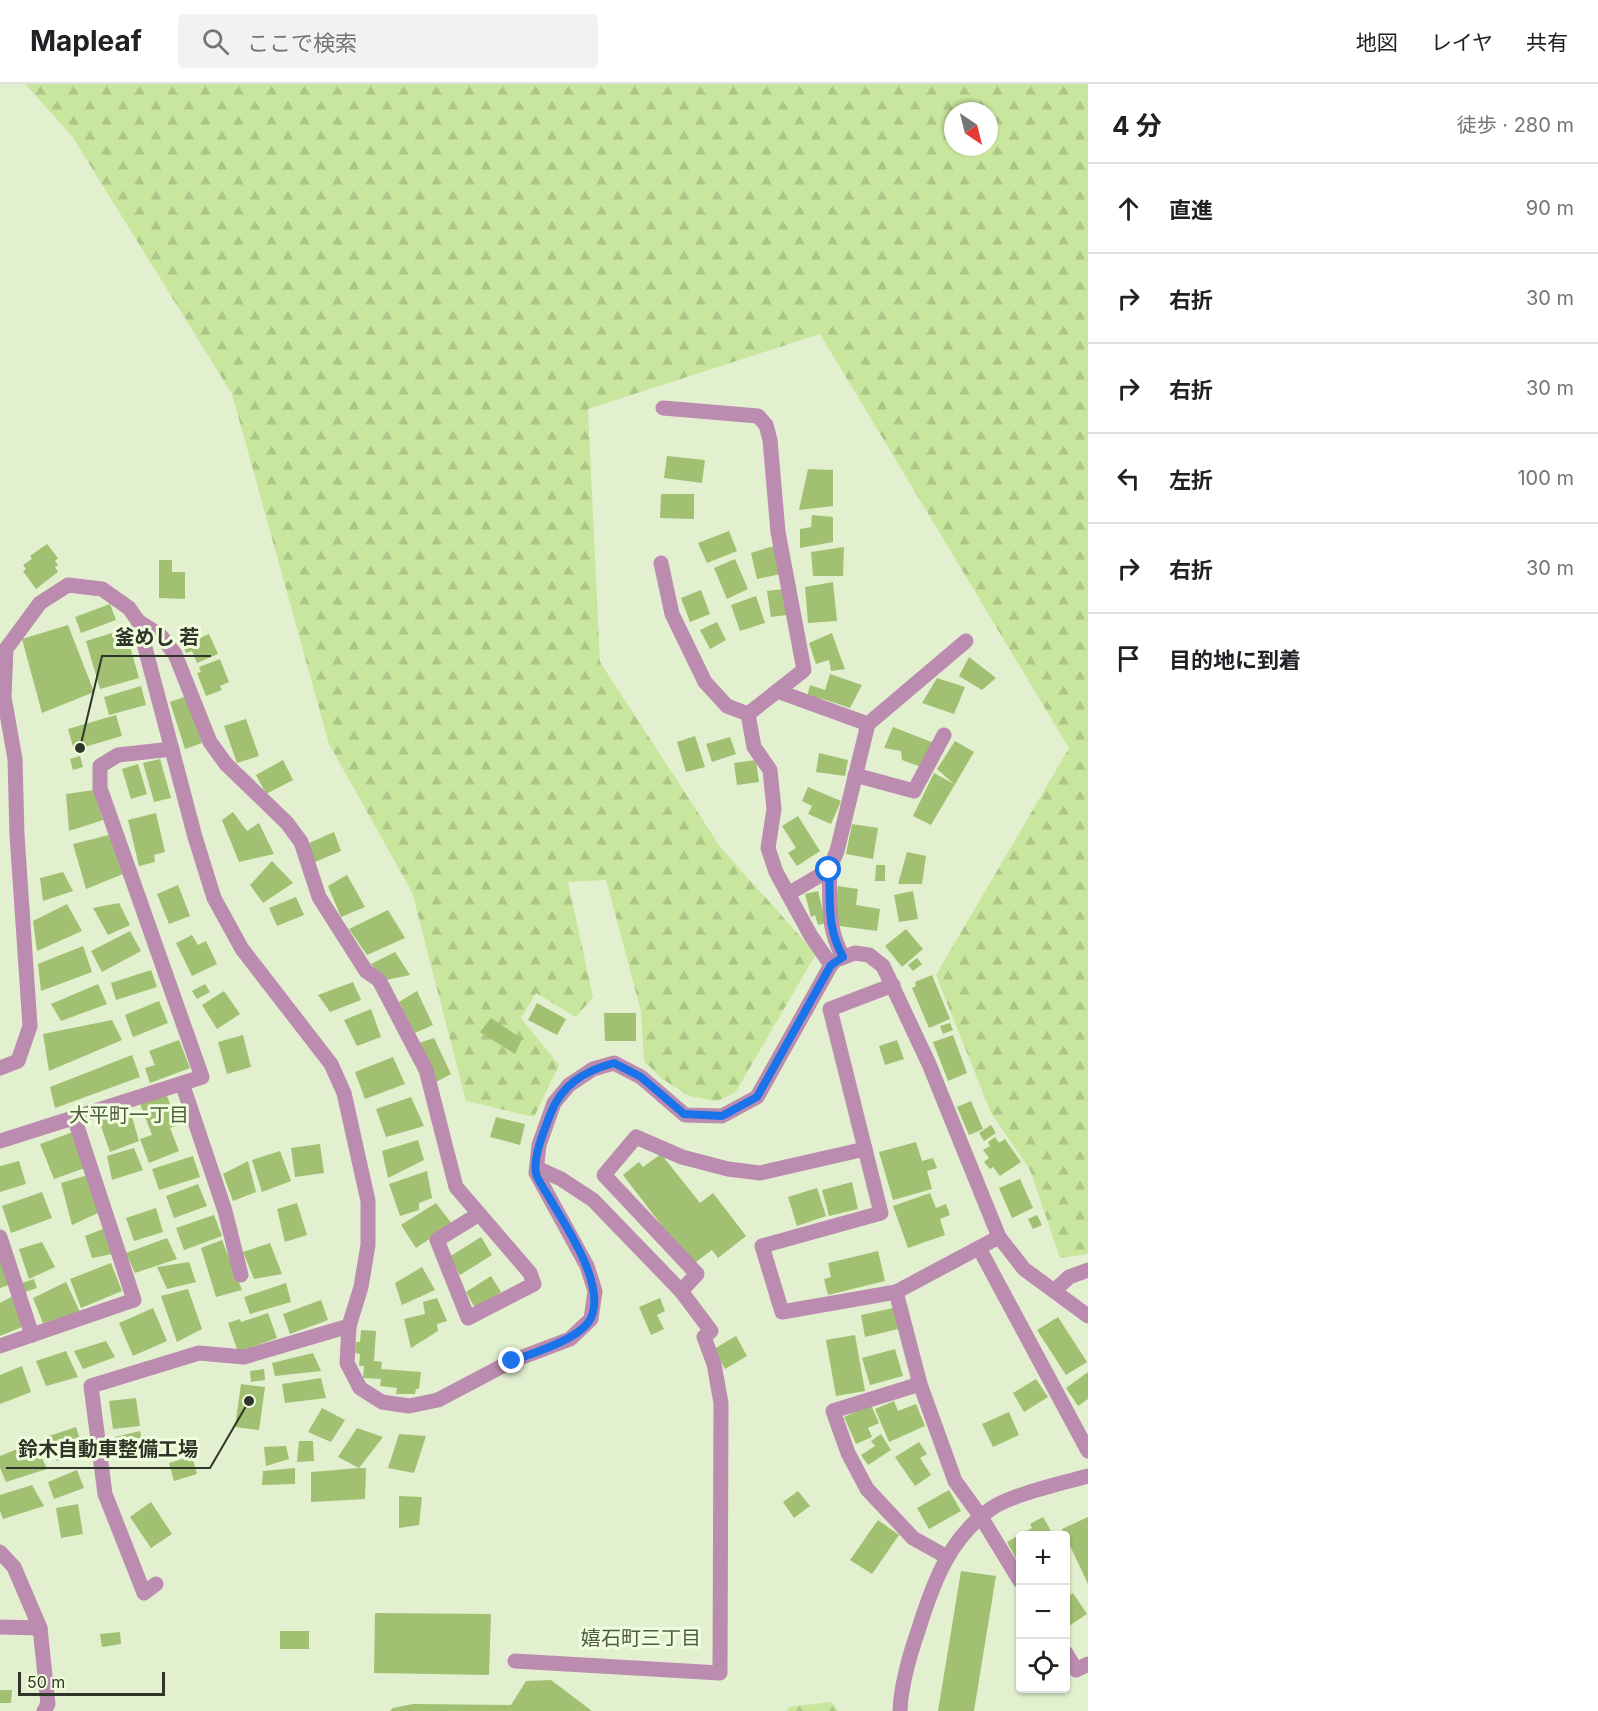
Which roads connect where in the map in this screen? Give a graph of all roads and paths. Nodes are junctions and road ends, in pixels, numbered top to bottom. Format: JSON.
{"nodes":[{"id":1,"x":663,"y":408,"type":"dead end"},
{"id":2,"x":661,"y":563,"type":"dead end"},
{"id":3,"x":138,"y":621,"type":"junction"},
{"id":4,"x":966,"y":641,"type":"dead end"},
{"id":5,"x":777,"y":691,"type":"junction"},
{"id":6,"x":748,"y":714,"type":"junction"},
{"id":7,"x":868,"y":724,"type":"junction"},
{"id":8,"x":944,"y":735,"type":"dead end"},
{"id":9,"x":172,"y":749,"type":"junction"},
{"id":10,"x":855,"y":775,"type":"junction"},
{"id":11,"x":829,"y":870,"type":"junction"},
{"id":12,"x":788,"y":894,"type":"junction"},
{"id":13,"x":837,"y":961,"type":"junction"},
{"id":14,"x":893,"y":985,"type":"junction"},
{"id":15,"x":0,"y":1068,"type":"edge"},
{"id":16,"x":182,"y":1083,"type":"junction"},
{"id":17,"x":74,"y":1118,"type":"junction"},
{"id":18,"x":0,"y":1141,"type":"edge"},
{"id":19,"x":865,"y":1149,"type":"junction"},
{"id":20,"x":537,"y":1168,"type":"junction"},
{"id":21,"x":480,"y":1214,"type":"junction"},
{"id":22,"x":0,"y":1237,"type":"edge"},
{"id":23,"x":999,"y":1237,"type":"junction"},
{"id":24,"x":979,"y":1248,"type":"junction"},
{"id":25,"x":1088,"y":1270,"type":"edge"},
{"id":26,"x":241,"y":1275,"type":"dead end"},
{"id":27,"x":681,"y":1291,"type":"junction"},
{"id":28,"x":1054,"y":1291,"type":"junction"},
{"id":29,"x":896,"y":1292,"type":"junction"},
{"id":30,"x":1088,"y":1316,"type":"edge"},
{"id":31,"x":350,"y":1326,"type":"junction"},
{"id":32,"x":32,"y":1335,"type":"junction"},
{"id":33,"x":0,"y":1346,"type":"edge"},
{"id":34,"x":920,"y":1384,"type":"junction"},
{"id":35,"x":1088,"y":1451,"type":"edge"},
{"id":36,"x":1088,"y":1476,"type":"edge"},
{"id":37,"x":981,"y":1517,"type":"junction"},
{"id":38,"x":0,"y":1552,"type":"edge"},
{"id":39,"x":946,"y":1557,"type":"junction"},
{"id":40,"x":1016,"y":1574,"type":"edge"},
{"id":41,"x":156,"y":1584,"type":"dead end"},
{"id":42,"x":0,"y":1628,"type":"edge"},
{"id":43,"x":40,"y":1628,"type":"junction"},
{"id":44,"x":515,"y":1661,"type":"dead end"},
{"id":45,"x":1070,"y":1661,"type":"edge"},
{"id":46,"x":1088,"y":1664,"type":"edge"},
{"id":47,"x":44,"y":1711,"type":"edge"},
{"id":48,"x":900,"y":1711,"type":"edge"}],
"edges":[{"from":1,"to":5,"type":"street"},
{"from":2,"to":6,"type":"street"},
{"from":3,"to":9,"type":"street"},
{"from":3,"to":15,"type":"street"},
{"from":3,"to":21,"type":"street"},
{"from":4,"to":7,"type":"street"},
{"from":5,"to":6,"type":"street"},
{"from":5,"to":7,"type":"street"},
{"from":6,"to":12,"type":"street"},
{"from":7,"to":10,"type":"street"},
{"from":8,"to":10,"type":"street"},
{"from":9,"to":16,"type":"street"},
{"from":9,"to":31,"type":"street"},
{"from":10,"to":11,"type":"street"},
{"from":11,"to":12,"type":"street"},
{"from":11,"to":13,"type":"street"},
{"from":12,"to":13,"type":"street"},
{"from":13,"to":14,"type":"street"},
{"from":13,"to":20,"type":"street"},
{"from":14,"to":19,"type":"street"},
{"from":14,"to":23,"type":"street"},
{"from":16,"to":17,"type":"street"},
{"from":16,"to":26,"type":"street"},
{"from":17,"to":18,"type":"street"},
{"from":17,"to":32,"type":"street"},
{"from":19,"to":27,"type":"street"},
{"from":19,"to":29,"type":"street"},
{"from":20,"to":27,"type":"street"},
{"from":20,"to":31,"type":"street"},
{"from":21,"to":21,"type":"street"},
{"from":22,"to":32,"type":"street"},
{"from":23,"to":24,"type":"street"},
{"from":23,"to":28,"type":"street"},
{"from":24,"to":29,"type":"street"},
{"from":24,"to":35,"type":"street"},
{"from":25,"to":28,"type":"street"},
{"from":27,"to":44,"type":"street"},
{"from":28,"to":30,"type":"street"},
{"from":29,"to":34,"type":"street"},
{"from":31,"to":41,"type":"street"},
{"from":32,"to":33,"type":"street"},
{"from":34,"to":37,"type":"street"},
{"from":34,"to":39,"type":"street"},
{"from":36,"to":37,"type":"street"},
{"from":37,"to":39,"type":"street"},
{"from":37,"to":40,"type":"street"},
{"from":38,"to":43,"type":"street"},
{"from":39,"to":48,"type":"street"},
{"from":42,"to":43,"type":"street"},
{"from":43,"to":47,"type":"street"},
{"from":45,"to":46,"type":"street"}]}
